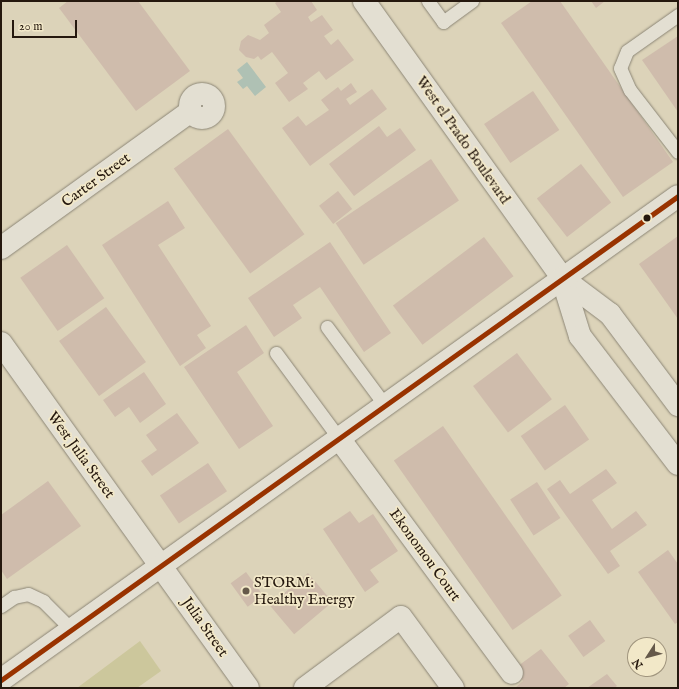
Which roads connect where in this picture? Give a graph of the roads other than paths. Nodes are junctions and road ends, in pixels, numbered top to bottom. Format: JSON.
{"nodes":[{"id":1,"x":364,"y":1,"type":"edge"},
{"id":2,"x":428,"y":1,"type":"edge"},
{"id":3,"x":472,"y":1,"type":"edge"},
{"id":4,"x":678,"y":15,"type":"edge"},
{"id":5,"x":191,"y":111,"type":"dead end"},
{"id":6,"x":678,"y":152,"type":"edge"},
{"id":7,"x":678,"y":196,"type":"edge"},
{"id":8,"x":1,"y":248,"type":"edge"},
{"id":9,"x":562,"y":278,"type":"junction"},
{"id":10,"x":327,"y":327,"type":"dead end"},
{"id":11,"x":1,"y":343,"type":"edge"},
{"id":12,"x":276,"y":353,"type":"dead end"},
{"id":13,"x":384,"y":404,"type":"junction"},
{"id":14,"x":678,"y":405,"type":"edge"},
{"id":15,"x":338,"y":437,"type":"junction"},
{"id":16,"x":678,"y":464,"type":"edge"},
{"id":17,"x":162,"y":566,"type":"junction"},
{"id":18,"x":1,"y":606,"type":"edge"},
{"id":19,"x":72,"y":630,"type":"junction"},
{"id":20,"x":512,"y":673,"type":"dead end"},
{"id":21,"x":1,"y":680,"type":"edge"},
{"id":22,"x":248,"y":688,"type":"edge"},
{"id":23,"x":305,"y":688,"type":"edge"},
{"id":24,"x":454,"y":688,"type":"edge"}],
"edges":[{"from":1,"to":9,"type":"street","name":"West el Prado Boulevard"},
{"from":2,"to":3,"type":"lane"},
{"from":4,"to":6,"type":"lane"},
{"from":5,"to":8,"type":"street","name":"Carter Street"},
{"from":7,"to":9,"type":"street"},
{"from":9,"to":13,"type":"street"},
{"from":9,"to":14,"type":"street","name":"West el Prado Boulevard"},
{"from":9,"to":16,"type":"street","name":"West el Prado Boulevard"},
{"from":10,"to":13,"type":"lane"},
{"from":11,"to":17,"type":"street","name":"West Julia Street"},
{"from":12,"to":15,"type":"lane"},
{"from":13,"to":15,"type":"street"},
{"from":15,"to":17,"type":"street"},
{"from":15,"to":20,"type":"street","name":"Ekonomou Court"},
{"from":17,"to":19,"type":"street"},
{"from":17,"to":22,"type":"street","name":"Julia Street"},
{"from":18,"to":19,"type":"lane"},
{"from":19,"to":21,"type":"street"},
{"from":23,"to":24,"type":"street"}]}
